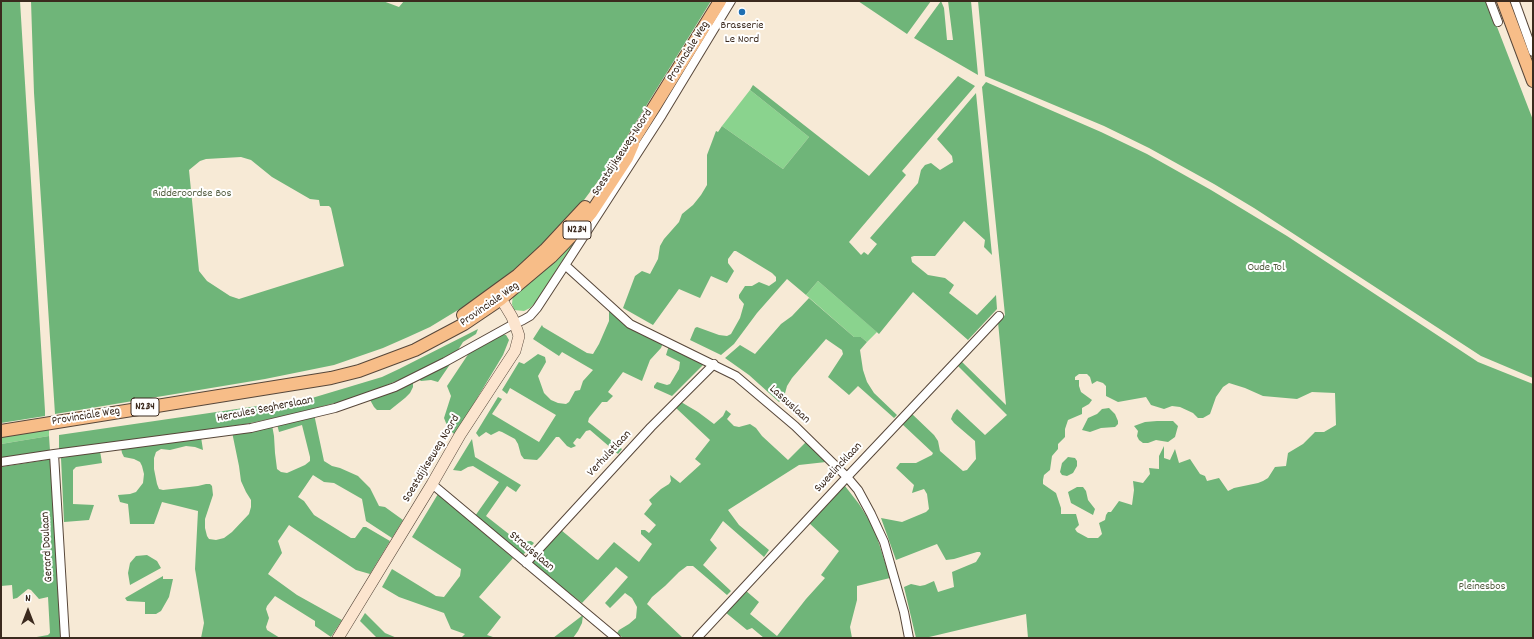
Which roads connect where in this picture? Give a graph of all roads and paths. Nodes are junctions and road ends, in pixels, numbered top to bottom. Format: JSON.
{"nodes":[{"id":1,"x":720,"y":1,"type":"edge"},
{"id":2,"x":731,"y":1,"type":"edge"},
{"id":3,"x":1490,"y":1,"type":"edge"},
{"id":4,"x":1510,"y":2,"type":"edge"},
{"id":5,"x":1498,"y":22,"type":"dead end"},
{"id":6,"x":1533,"y":52,"type":"edge"},
{"id":7,"x":1533,"y":81,"type":"edge"},
{"id":8,"x":565,"y":265,"type":"junction"},
{"id":9,"x":499,"y":295,"type":"junction"},
{"id":10,"x":530,"y":316,"type":"joint"},
{"id":11,"x":999,"y":316,"type":"dead end"},
{"id":12,"x":515,"y":323,"type":"junction"},
{"id":13,"x":714,"y":364,"type":"junction"},
{"id":14,"x":1,"y":431,"type":"edge"},
{"id":15,"x":54,"y":454,"type":"junction"},
{"id":16,"x":1,"y":462,"type":"edge"},
{"id":17,"x":847,"y":477,"type":"junction"},
{"id":18,"x":432,"y":484,"type":"junction"},
{"id":19,"x":526,"y":563,"type":"junction"},
{"id":20,"x":65,"y":638,"type":"edge"},
{"id":21,"x":338,"y":638,"type":"edge"},
{"id":22,"x":616,"y":638,"type":"edge"},
{"id":23,"x":697,"y":638,"type":"edge"},
{"id":24,"x":909,"y":638,"type":"edge"}],
"edges":[{"from":1,"to":9,"type":"main road","name":"Provinciale Weg","number":"N234"},
{"from":2,"to":8,"type":"street","name":"Soestdijkseweg-Noord"},
{"from":3,"to":5,"type":"street"},
{"from":4,"to":6,"type":"street"},
{"from":4,"to":7,"type":"main road"},
{"from":8,"to":10,"type":"street","name":"Soestdijkseweg-Noord"},
{"from":8,"to":13,"type":"street","name":"Lassuslaan"},
{"from":9,"to":12,"type":"main road","name":"Soestdijkseweg Noord"},
{"from":9,"to":14,"type":"main road","name":"Provinciale Weg","number":"N234"},
{"from":10,"to":12,"type":"street","name":"Hercules Segherslaan"},
{"from":11,"to":17,"type":"street","name":"Sweelincklaan"},
{"from":12,"to":15,"type":"street","name":"Hercules Segherslaan"},
{"from":12,"to":18,"type":"main road","name":"Soestdijkseweg Noord"},
{"from":13,"to":17,"type":"street","name":"Lassuslaan"},
{"from":13,"to":19,"type":"street","name":"Verhulstlaan"},
{"from":15,"to":16,"type":"street","name":"Hercules Segherslaan"},
{"from":15,"to":20,"type":"street","name":"Gerard Doulaan"},
{"from":17,"to":23,"type":"street","name":"Sweelincklaan"},
{"from":17,"to":24,"type":"street","name":"Lassuslaan"},
{"from":18,"to":19,"type":"street","name":"Strausslaan"},
{"from":18,"to":21,"type":"main road","name":"Soestdijkseweg Noord"},
{"from":19,"to":22,"type":"street","name":"Strausslaan"}]}
